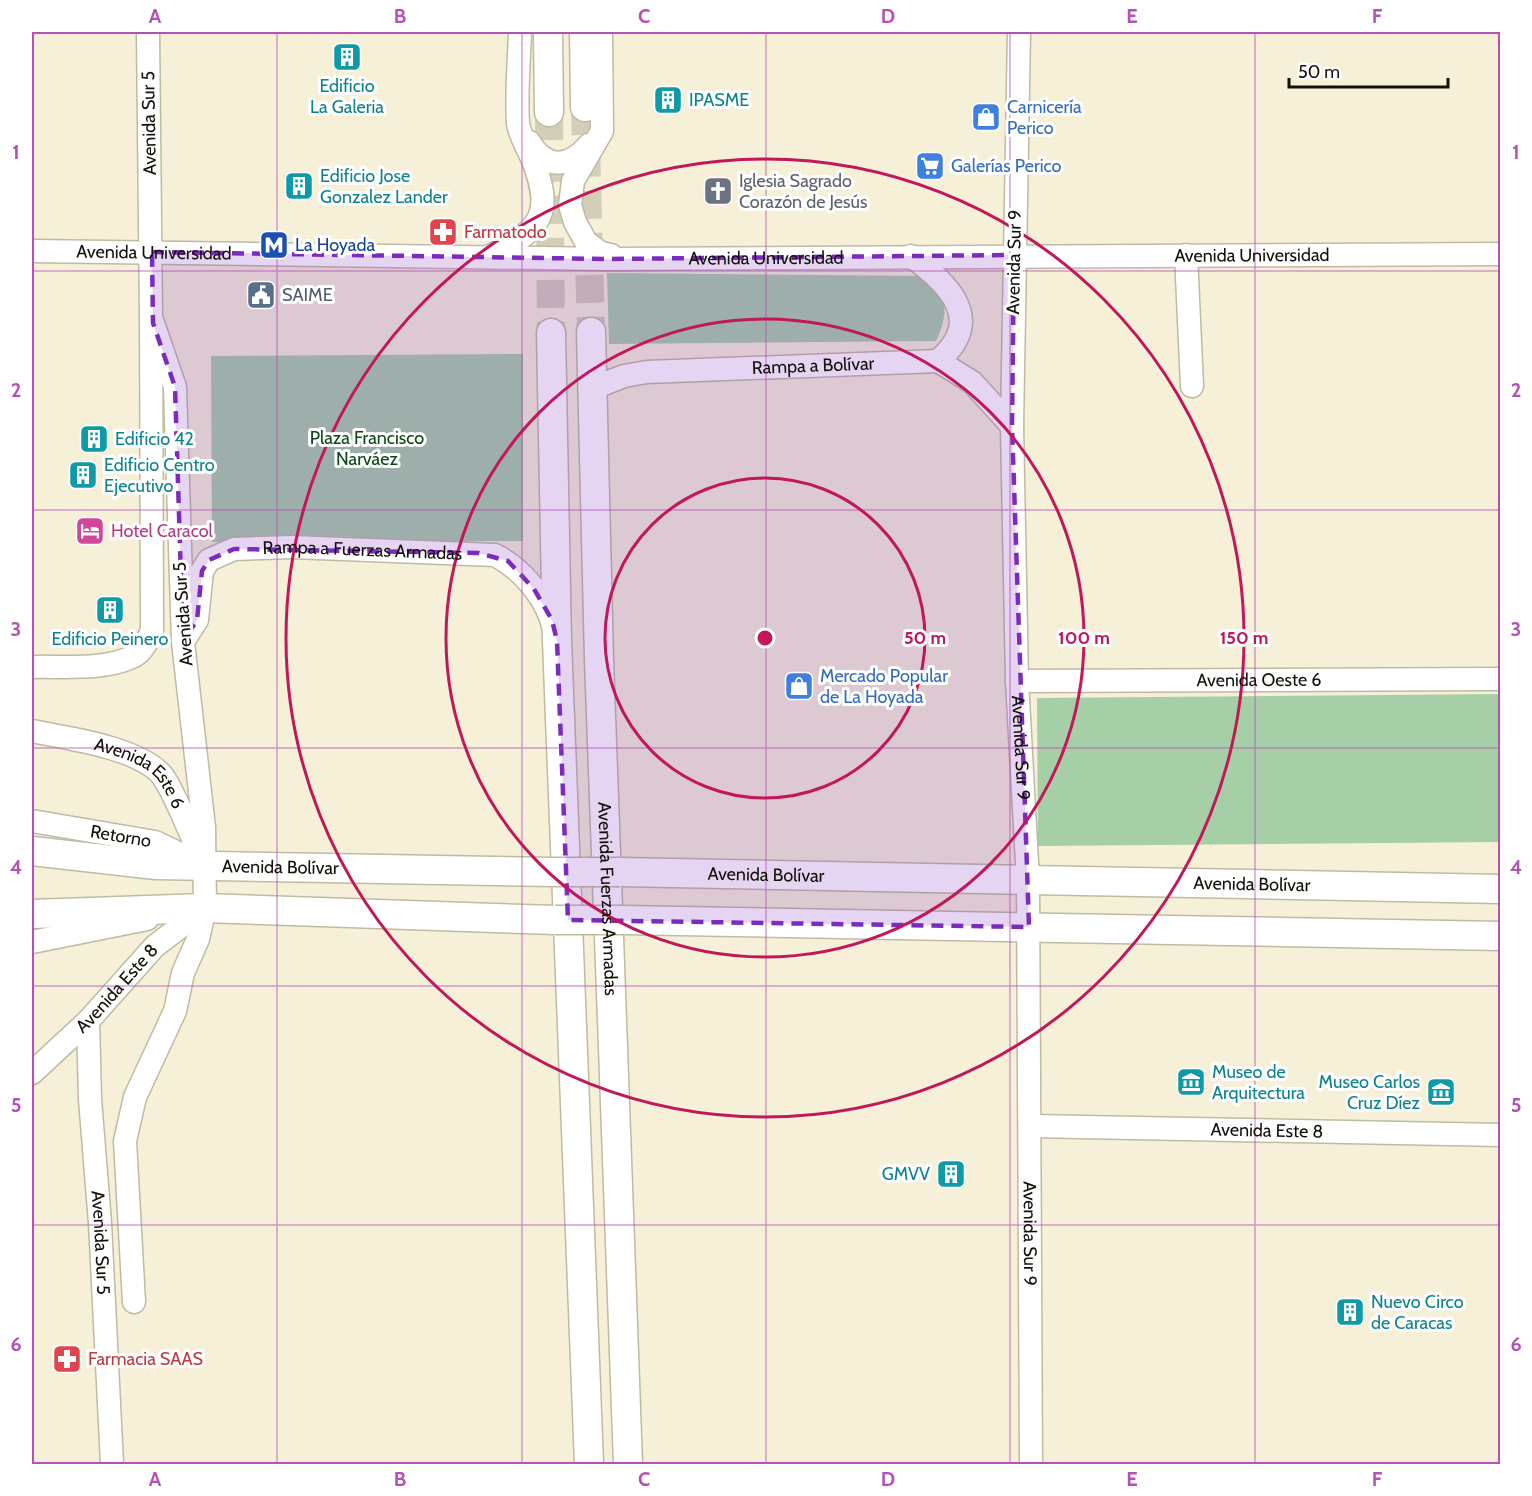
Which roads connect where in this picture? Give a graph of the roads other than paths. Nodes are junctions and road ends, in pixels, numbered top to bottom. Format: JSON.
{"nodes":[{"id":1,"x":148,"y":32,"type":"edge"},
{"id":2,"x":519,"y":32,"type":"edge"},
{"id":3,"x":548,"y":32,"type":"edge"},
{"id":4,"x":584,"y":32,"type":"edge"},
{"id":5,"x":601,"y":32,"type":"edge"},
{"id":6,"x":1018,"y":32,"type":"edge"},
{"id":7,"x":585,"y":106,"type":"tunnel mouth"},
{"id":8,"x":549,"y":112,"type":"tunnel mouth"},
{"id":9,"x":518,"y":126,"type":"junction"},
{"id":10,"x":602,"y":130,"type":"junction"},
{"id":11,"x":32,"y":251,"type":"edge"},
{"id":12,"x":152,"y":252,"type":"junction"},
{"id":13,"x":1500,"y":254,"type":"edge"},
{"id":14,"x":1014,"y":255,"type":"junction"},
{"id":15,"x":1186,"y":255,"type":"junction"},
{"id":16,"x":490,"y":256,"type":"junction"},
{"id":17,"x":911,"y":256,"type":"junction"},
{"id":18,"x":633,"y":258,"type":"junction"},
{"id":19,"x":153,"y":323,"type":"junction"},
{"id":20,"x":591,"y":332,"type":"tunnel mouth"},
{"id":21,"x":551,"y":333,"type":"tunnel mouth"},
{"id":22,"x":938,"y":361,"type":"junction"},
{"id":23,"x":1192,"y":386,"type":"dead end"},
{"id":24,"x":591,"y":389,"type":"junction"},
{"id":25,"x":1012,"y":426,"type":"junction"},
{"id":26,"x":557,"y":641,"type":"junction"},
{"id":27,"x":183,"y":642,"type":"junction"},
{"id":28,"x":32,"y":667,"type":"edge"},
{"id":29,"x":1500,"y":679,"type":"edge"},
{"id":30,"x":1017,"y":681,"type":"junction"},
{"id":31,"x":32,"y":731,"type":"edge"},
{"id":32,"x":32,"y":821,"type":"edge"},
{"id":33,"x":32,"y":851,"type":"edge"},
{"id":34,"x":205,"y":866,"type":"junction"},
{"id":35,"x":1028,"y":881,"type":"junction"},
{"id":36,"x":1500,"y":889,"type":"edge"},
{"id":37,"x":205,"y":908,"type":"junction"},
{"id":38,"x":32,"y":914,"type":"edge"},
{"id":39,"x":1029,"y":927,"type":"junction"},
{"id":40,"x":1500,"y":936,"type":"edge"},
{"id":41,"x":32,"y":942,"type":"edge"},
{"id":42,"x":88,"y":1021,"type":"junction"},
{"id":43,"x":32,"y":1073,"type":"edge"},
{"id":44,"x":1031,"y":1126,"type":"junction"},
{"id":45,"x":1500,"y":1135,"type":"edge"},
{"id":46,"x":134,"y":1302,"type":"dead end"},
{"id":47,"x":112,"y":1464,"type":"edge"},
{"id":48,"x":589,"y":1464,"type":"edge"},
{"id":49,"x":628,"y":1464,"type":"edge"},
{"id":50,"x":1031,"y":1464,"type":"edge"}],
"edges":[{"from":1,"to":12,"type":"street","name":"Avenida Sur 5"},
{"from":2,"to":9,"type":"street"},
{"from":3,"to":8,"type":"main road"},
{"from":4,"to":7,"type":"main road"},
{"from":5,"to":10,"type":"street"},
{"from":6,"to":14,"type":"street","name":"Avenida Sur 9"},
{"from":9,"to":10,"type":"street"},
{"from":9,"to":16,"type":"street"},
{"from":10,"to":18,"type":"street"},
{"from":11,"to":12,"type":"street","name":"Avenida Universidad"},
{"from":12,"to":16,"type":"street","name":"Avenida Universidad"},
{"from":12,"to":19,"type":"street","name":"Avenida Sur 5"},
{"from":13,"to":15,"type":"street","name":"Avenida Universidad"},
{"from":14,"to":15,"type":"street","name":"Avenida Universidad"},
{"from":14,"to":17,"type":"street","name":"Avenida Universidad"},
{"from":14,"to":25,"type":"street","name":"Avenida Sur 9"},
{"from":15,"to":23,"type":"street"},
{"from":16,"to":18,"type":"street","name":"Avenida Universidad"},
{"from":17,"to":18,"type":"street","name":"Avenida Universidad"},
{"from":17,"to":22,"type":"street"},
{"from":19,"to":27,"type":"street","name":"Avenida Sur 5"},
{"from":19,"to":28,"type":"street","name":"Avenida Sur 5"},
{"from":20,"to":24,"type":"main road","name":"Avenida Fuerzas Armadas"},
{"from":21,"to":26,"type":"main road"},
{"from":22,"to":24,"type":"street","name":"Rampa a Bolívar"},
{"from":22,"to":25,"type":"street"},
{"from":24,"to":49,"type":"main road","name":"Avenida Fuerzas Armadas"},
{"from":25,"to":30,"type":"street","name":"Avenida Sur 9"},
{"from":26,"to":27,"type":"street","name":"Rampa a Fuerzas Armadas"},
{"from":26,"to":48,"type":"main road"},
{"from":27,"to":34,"type":"street","name":"Avenida Sur 5"},
{"from":29,"to":30,"type":"street","name":"Avenida Oeste 6"},
{"from":30,"to":35,"type":"street","name":"Avenida Sur 9"},
{"from":31,"to":34,"type":"street","name":"Avenida Este 6"},
{"from":32,"to":34,"type":"street","name":"Retorno"},
{"from":33,"to":34,"type":"main road","name":"Avenida Bolívar"},
{"from":34,"to":35,"type":"main road","name":"Avenida Bolívar","bridge":true},
{"from":34,"to":37,"type":"street","name":"Avenida Sur 5"},
{"from":35,"to":36,"type":"main road","name":"Avenida Bolívar"},
{"from":35,"to":39,"type":"street","name":"Avenida Sur 9"},
{"from":37,"to":38,"type":"main road"},
{"from":37,"to":39,"type":"main road","bridge":true},
{"from":37,"to":41,"type":"street"},
{"from":37,"to":42,"type":"street","name":"Avenida Este 8"},
{"from":37,"to":46,"type":"street","name":"Avenida Sur 5"},
{"from":39,"to":40,"type":"main road"},
{"from":39,"to":44,"type":"street","name":"Avenida Sur 9"},
{"from":42,"to":43,"type":"street","name":"Avenida Este 8"},
{"from":42,"to":47,"type":"street","name":"Avenida Sur 5"},
{"from":44,"to":45,"type":"street","name":"Avenida Este 8"},
{"from":44,"to":50,"type":"street","name":"Avenida Sur 9"}]}
